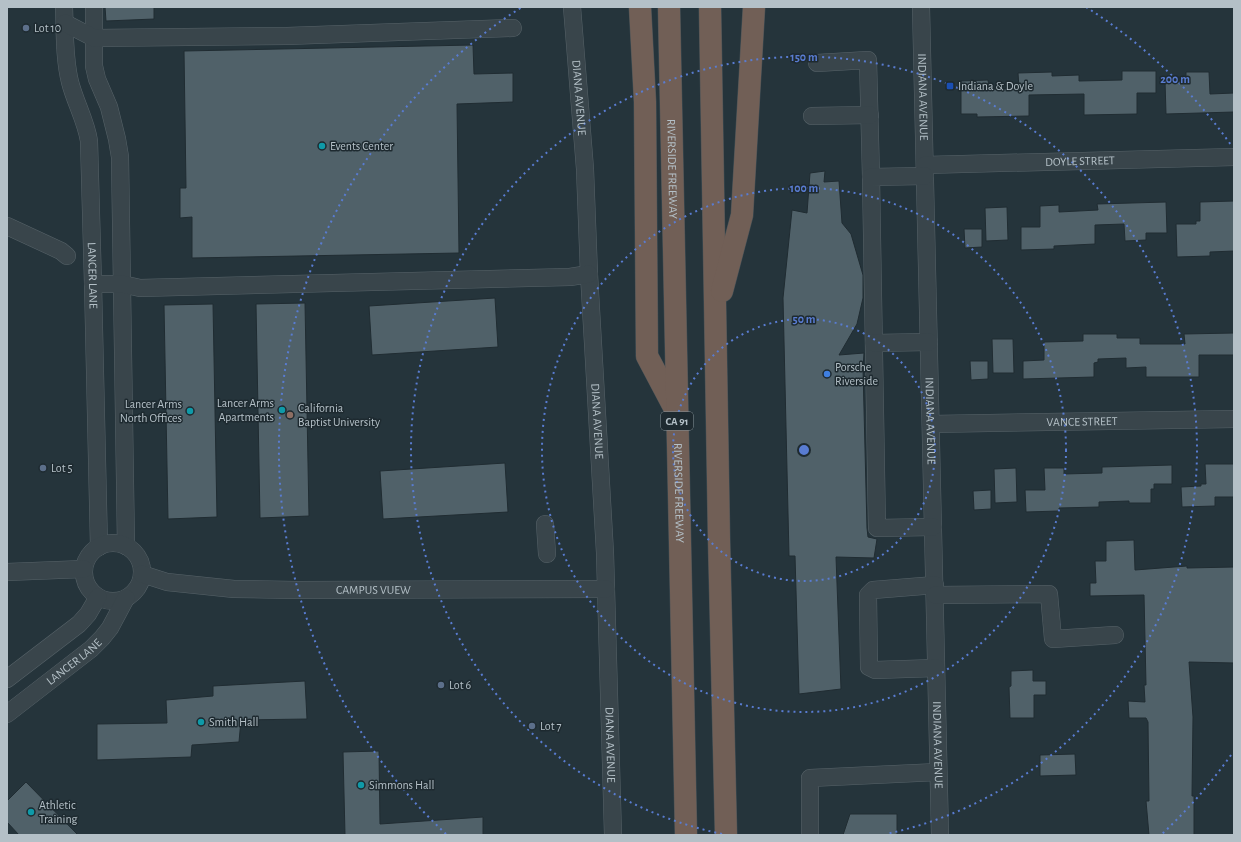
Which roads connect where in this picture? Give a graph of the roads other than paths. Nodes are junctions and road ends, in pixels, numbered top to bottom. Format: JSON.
{"nodes":[{"id":1,"x":94,"y":7,"type":"edge"},
{"id":2,"x":572,"y":7,"type":"edge"},
{"id":3,"x":640,"y":7,"type":"edge"},
{"id":4,"x":669,"y":7,"type":"edge"},
{"id":5,"x":710,"y":7,"type":"edge"},
{"id":6,"x":754,"y":7,"type":"edge"},
{"id":7,"x":922,"y":7,"type":"edge"},
{"id":8,"x":64,"y":15,"type":"edge"},
{"id":9,"x":513,"y":28,"type":"dead end"},
{"id":10,"x":94,"y":38,"type":"junction"},
{"id":11,"x":817,"y":63,"type":"dead end"},
{"id":12,"x":870,"y":115,"type":"junction"},
{"id":13,"x":812,"y":116,"type":"dead end"},
{"id":14,"x":1234,"y":156,"type":"edge"},
{"id":15,"x":925,"y":171,"type":"junction"},
{"id":16,"x":871,"y":177,"type":"junction"},
{"id":17,"x":7,"y":226,"type":"edge"},
{"id":18,"x":66,"y":256,"type":"dead end"},
{"id":19,"x":589,"y":274,"type":"junction"},
{"id":20,"x":94,"y":284,"type":"junction"},
{"id":21,"x":122,"y":284,"type":"junction"},
{"id":22,"x":715,"y":315,"type":"junction"},
{"id":23,"x":929,"y":342,"type":"junction"},
{"id":24,"x":874,"y":343,"type":"junction"},
{"id":25,"x":677,"y":412,"type":"junction"},
{"id":26,"x":1234,"y":419,"type":"edge"},
{"id":27,"x":931,"y":424,"type":"junction"},
{"id":28,"x":545,"y":524,"type":"dead end"},
{"id":29,"x":933,"y":527,"type":"junction"},
{"id":30,"x":126,"y":546,"type":"junction"},
{"id":31,"x":99,"y":547,"type":"junction"},
{"id":32,"x":547,"y":554,"type":"dead end"},
{"id":33,"x":84,"y":569,"type":"junction"},
{"id":34,"x":7,"y":572,"type":"edge"},
{"id":35,"x":142,"y":574,"type":"junction"},
{"id":36,"x":606,"y":589,"type":"junction"},
{"id":37,"x":935,"y":590,"type":"junction"},
{"id":38,"x":98,"y":597,"type":"junction"},
{"id":39,"x":126,"y":598,"type":"junction"},
{"id":40,"x":1115,"y":635,"type":"dead end"},
{"id":41,"x":936,"y":668,"type":"junction"},
{"id":42,"x":7,"y":679,"type":"edge"},
{"id":43,"x":7,"y":714,"type":"edge"},
{"id":44,"x":938,"y":772,"type":"junction"},
{"id":45,"x":613,"y":835,"type":"edge"},
{"id":46,"x":686,"y":835,"type":"edge"},
{"id":47,"x":726,"y":835,"type":"edge"},
{"id":48,"x":810,"y":835,"type":"edge"},
{"id":49,"x":940,"y":835,"type":"edge"}],
"edges":[{"from":1,"to":10,"type":"street"},
{"from":2,"to":19,"type":"street","name":"DIANA AVENUE"},
{"from":3,"to":25,"type":"highway"},
{"from":4,"to":25,"type":"highway","name":"RIVERSIDE FREEWAY","number":"CA 91"},
{"from":5,"to":22,"type":"highway"},
{"from":6,"to":22,"type":"highway"},
{"from":7,"to":15,"type":"street","name":"INDIANA AVENUE"},
{"from":8,"to":10,"type":"street"},
{"from":8,"to":20,"type":"street","name":"LANCER LANE"},
{"from":9,"to":10,"type":"street"},
{"from":10,"to":21,"type":"street"},
{"from":11,"to":12,"type":"street"},
{"from":12,"to":13,"type":"street"},
{"from":12,"to":16,"type":"street"},
{"from":14,"to":15,"type":"street","name":"DOYLE STREET"},
{"from":15,"to":16,"type":"street","name":"DOYLE STREET"},
{"from":15,"to":23,"type":"street","name":"INDIANA AVENUE"},
{"from":16,"to":24,"type":"street"},
{"from":17,"to":18,"type":"street"},
{"from":19,"to":21,"type":"street"},
{"from":19,"to":36,"type":"street","name":"DIANA AVENUE"},
{"from":20,"to":21,"type":"street"},
{"from":20,"to":31,"type":"street","name":"LANCER LANE"},
{"from":21,"to":30,"type":"street"},
{"from":22,"to":47,"type":"highway"},
{"from":23,"to":24,"type":"street"},
{"from":23,"to":27,"type":"street","name":"INDIANA AVENUE"},
{"from":24,"to":29,"type":"street"},
{"from":25,"to":46,"type":"highway","name":"RIVERSIDE FREEWAY","number":"CA 91"},
{"from":26,"to":27,"type":"street","name":"VANCE STREET"},
{"from":27,"to":29,"type":"street","name":"INDIANA AVENUE"},
{"from":28,"to":32,"type":"street"},
{"from":29,"to":37,"type":"street","name":"INDIANA AVENUE"},
{"from":30,"to":31,"type":"street"},
{"from":30,"to":35,"type":"street"},
{"from":31,"to":33,"type":"street"},
{"from":33,"to":34,"type":"street"},
{"from":33,"to":38,"type":"street"},
{"from":35,"to":36,"type":"street","name":"CAMPUS VUEW"},
{"from":35,"to":39,"type":"street"},
{"from":36,"to":45,"type":"street","name":"DIANA AVENUE"},
{"from":37,"to":40,"type":"street"},
{"from":37,"to":41,"type":"street","name":"INDIANA AVENUE"},
{"from":37,"to":41,"type":"street"},
{"from":38,"to":39,"type":"street"},
{"from":38,"to":42,"type":"street"},
{"from":39,"to":43,"type":"street","name":"LANCER LANE"},
{"from":41,"to":44,"type":"street","name":"INDIANA AVENUE"},
{"from":44,"to":48,"type":"street"},
{"from":44,"to":49,"type":"street","name":"INDIANA AVENUE"}]}
